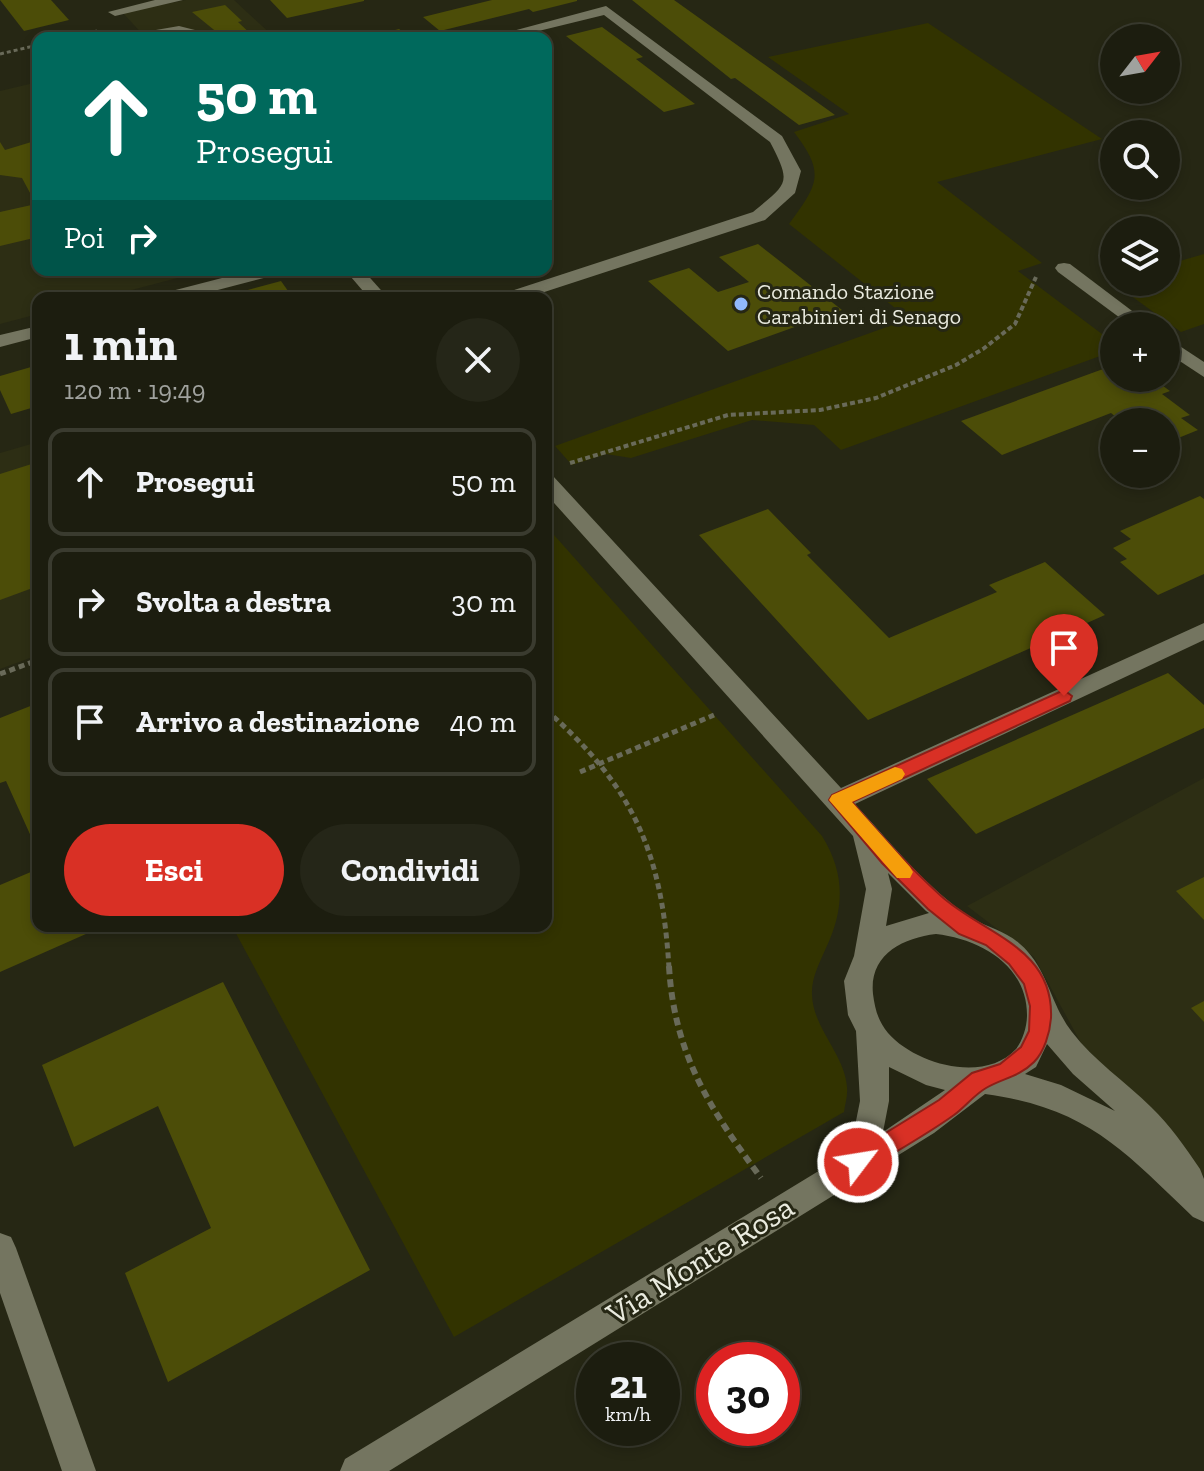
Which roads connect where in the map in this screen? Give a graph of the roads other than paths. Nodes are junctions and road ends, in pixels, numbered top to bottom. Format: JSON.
{"nodes":[{"id":1,"x":104,"y":0,"type":"edge"},
{"id":2,"x":176,"y":0,"type":"edge"},
{"id":3,"x":115,"y":12,"type":"junction"},
{"id":4,"x":134,"y":32,"type":"edge"},
{"id":5,"x":169,"y":32,"type":"edge"},
{"id":6,"x":192,"y":32,"type":"edge"},
{"id":7,"x":517,"y":32,"type":"edge"},
{"id":8,"x":1064,"y":268,"type":"road end"},
{"id":9,"x":250,"y":276,"type":"edge"},
{"id":10,"x":359,"y":276,"type":"edge"},
{"id":11,"x":189,"y":292,"type":"edge"},
{"id":12,"x":374,"y":292,"type":"edge"},
{"id":13,"x":526,"y":292,"type":"edge"},
{"id":14,"x":1124,"y":312,"type":"edge"},
{"id":15,"x":32,"y":333,"type":"edge"},
{"id":16,"x":0,"y":341,"type":"edge"},
{"id":17,"x":1180,"y":353,"type":"edge"},
{"id":18,"x":1204,"y":371,"type":"edge"},
{"id":19,"x":552,"y":473,"type":"edge"},
{"id":20,"x":1204,"y":631,"type":"edge"},
{"id":21,"x":839,"y":800,"type":"junction"},
{"id":22,"x":864,"y":830,"type":"junction"},
{"id":23,"x":966,"y":928,"type":"junction"},
{"id":24,"x":867,"y":957,"type":"junction"},
{"id":25,"x":1041,"y":1006,"type":"junction"},
{"id":26,"x":870,"y":1032,"type":"junction"},
{"id":27,"x":980,"y":1080,"type":"junction"},
{"id":28,"x":838,"y":1173,"type":"junction"},
{"id":29,"x":1204,"y":1205,"type":"edge"},
{"id":30,"x":0,"y":1248,"type":"edge"},
{"id":31,"x":79,"y":1471,"type":"edge"},
{"id":32,"x":357,"y":1471,"type":"edge"}],
"edges":[{"from":1,"to":3,"type":"street"},
{"from":2,"to":3,"type":"street"},
{"from":3,"to":4,"type":"street"},
{"from":5,"to":6,"type":"street"},
{"from":7,"to":13,"type":"street"},
{"from":8,"to":14,"type":"street"},
{"from":9,"to":11,"type":"street"},
{"from":10,"to":12,"type":"street"},
{"from":15,"to":16,"type":"street"},
{"from":17,"to":18,"type":"street"},
{"from":19,"to":21,"type":"street"},
{"from":20,"to":21,"type":"street"},
{"from":21,"to":22,"type":"street"},
{"from":22,"to":23,"type":"street"},
{"from":22,"to":24,"type":"street"},
{"from":23,"to":24,"type":"street"},
{"from":23,"to":25,"type":"street"},
{"from":24,"to":26,"type":"street"},
{"from":25,"to":27,"type":"street"},
{"from":25,"to":29,"type":"street"},
{"from":26,"to":27,"type":"street"},
{"from":26,"to":28,"type":"street"},
{"from":27,"to":28,"type":"street","name":"Via Monte Rosa"},
{"from":27,"to":29,"type":"street"},
{"from":28,"to":32,"type":"street","name":"Via Monte Rosa"},
{"from":30,"to":31,"type":"street"}]}
